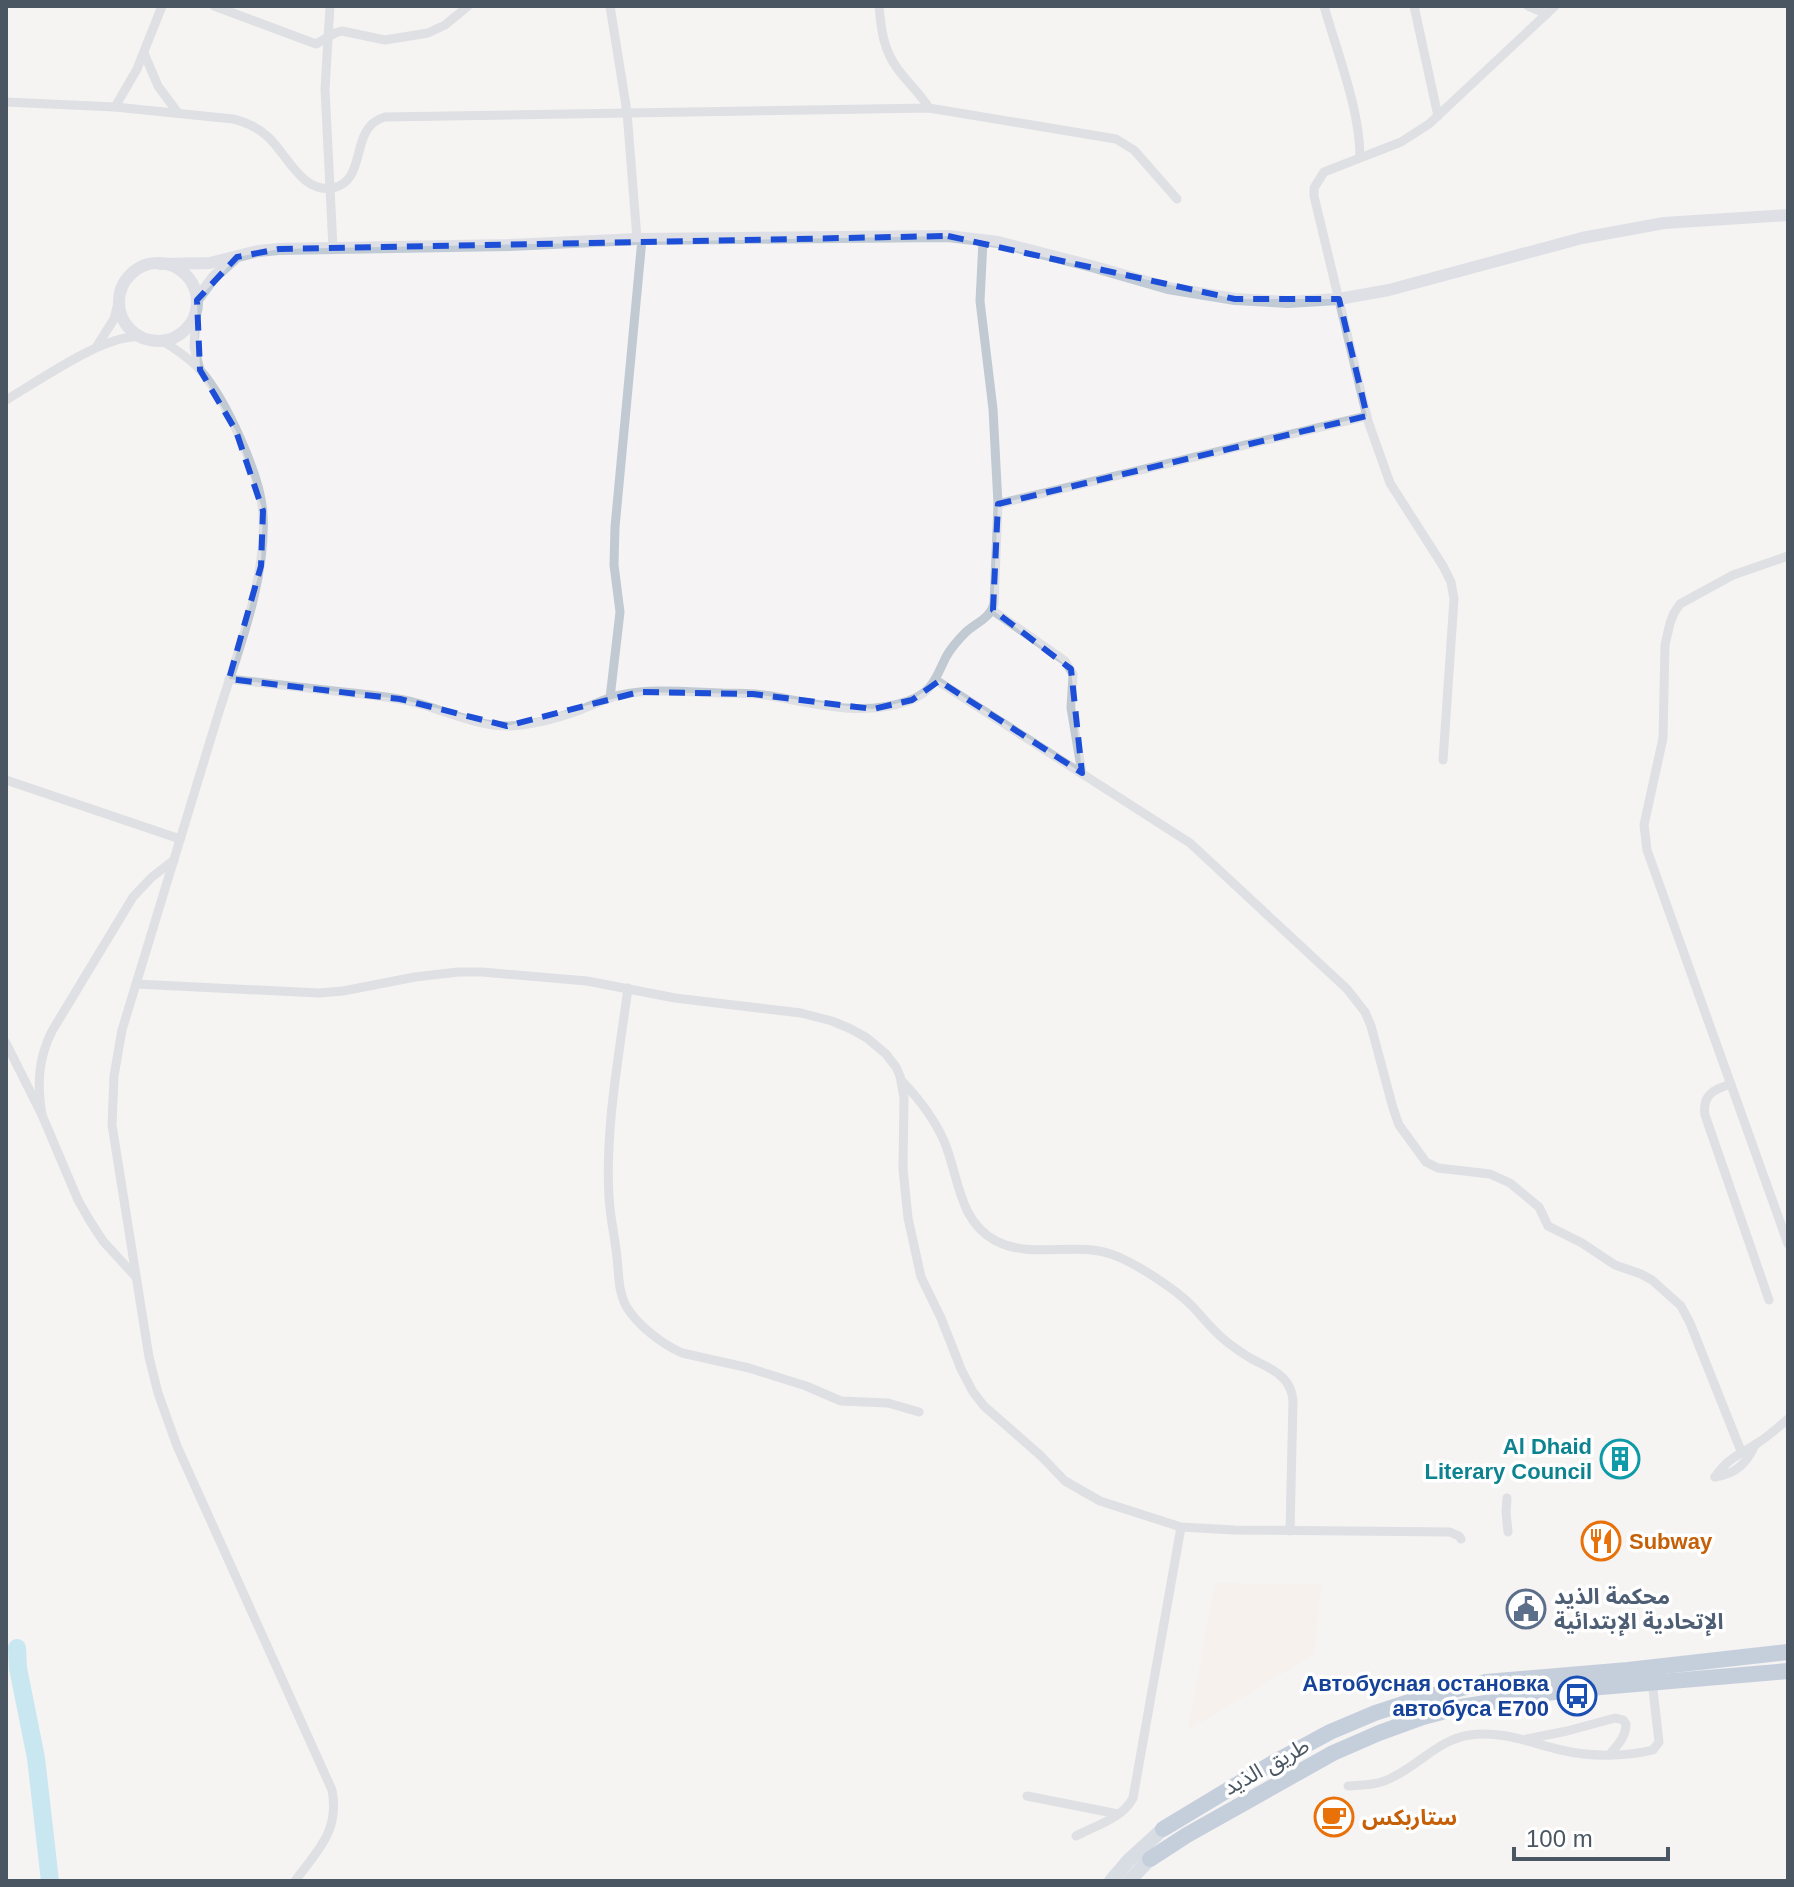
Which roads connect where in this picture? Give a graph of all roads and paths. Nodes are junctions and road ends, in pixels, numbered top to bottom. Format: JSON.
{"nodes":[{"id":1,"x":162,"y":6,"type":"edge"},
{"id":2,"x":214,"y":6,"type":"edge"},
{"id":3,"x":330,"y":6,"type":"edge"},
{"id":4,"x":468,"y":6,"type":"edge"},
{"id":5,"x":610,"y":6,"type":"edge"},
{"id":6,"x":879,"y":6,"type":"edge"},
{"id":7,"x":1324,"y":6,"type":"edge"},
{"id":8,"x":1414,"y":6,"type":"edge"},
{"id":9,"x":1528,"y":6,"type":"edge"},
{"id":10,"x":1555,"y":6,"type":"edge"},
{"id":11,"x":1547,"y":14,"type":"junction"},
{"id":12,"x":329,"y":37,"type":"junction"},
{"id":13,"x":144,"y":53,"type":"junction"},
{"id":14,"x":6,"y":102,"type":"edge"},
{"id":15,"x":115,"y":107,"type":"junction"},
{"id":16,"x":929,"y":108,"type":"junction"},
{"id":17,"x":627,"y":112,"type":"junction"},
{"id":18,"x":178,"y":113,"type":"junction"},
{"id":19,"x":1438,"y":116,"type":"junction"},
{"id":20,"x":1360,"y":157,"type":"junction"},
{"id":21,"x":331,"y":188,"type":"junction"},
{"id":22,"x":1177,"y":199,"type":"dead end"},
{"id":23,"x":1788,"y":215,"type":"edge"},
{"id":24,"x":640,"y":239,"type":"junction"},
{"id":25,"x":983,"y":241,"type":"junction"},
{"id":26,"x":333,"y":248,"type":"junction"},
{"id":27,"x":237,"y":257,"type":"junction"},
{"id":28,"x":160,"y":264,"type":"junction"},
{"id":29,"x":119,"y":299,"type":"junction"},
{"id":30,"x":1339,"y":299,"type":"junction"},
{"id":31,"x":196,"y":306,"type":"junction"},
{"id":32,"x":140,"y":337,"type":"junction"},
{"id":33,"x":163,"y":341,"type":"junction"},
{"id":34,"x":96,"y":347,"type":"junction"},
{"id":35,"x":200,"y":370,"type":"junction"},
{"id":36,"x":6,"y":400,"type":"edge"},
{"id":37,"x":1367,"y":416,"type":"junction"},
{"id":38,"x":998,"y":504,"type":"junction"},
{"id":39,"x":1788,"y":556,"type":"edge"},
{"id":40,"x":992,"y":610,"type":"junction"},
{"id":41,"x":229,"y":679,"type":"junction"},
{"id":42,"x":936,"y":680,"type":"junction"},
{"id":43,"x":610,"y":698,"type":"junction"},
{"id":44,"x":1443,"y":760,"type":"dead end"},
{"id":45,"x":1082,"y":773,"type":"junction"},
{"id":46,"x":6,"y":780,"type":"edge"},
{"id":47,"x":180,"y":839,"type":"junction"},
{"id":48,"x":174,"y":860,"type":"junction"},
{"id":49,"x":136,"y":984,"type":"junction"},
{"id":50,"x":628,"y":988,"type":"junction"},
{"id":51,"x":6,"y":1043,"type":"edge"},
{"id":52,"x":902,"y":1081,"type":"junction"},
{"id":53,"x":1731,"y":1084,"type":"junction"},
{"id":54,"x":42,"y":1115,"type":"junction"},
{"id":55,"x":1788,"y":1244,"type":"edge"},
{"id":56,"x":135,"y":1276,"type":"junction"},
{"id":57,"x":1769,"y":1300,"type":"dead end"},
{"id":58,"x":919,"y":1412,"type":"dead end"},
{"id":59,"x":1788,"y":1419,"type":"edge"},
{"id":60,"x":1755,"y":1445,"type":"junction"},
{"id":61,"x":1741,"y":1451,"type":"junction"},
{"id":62,"x":1507,"y":1498,"type":"dead end"},
{"id":63,"x":1181,"y":1527,"type":"junction"},
{"id":64,"x":1290,"y":1531,"type":"junction"},
{"id":65,"x":1508,"y":1532,"type":"dead end"},
{"id":66,"x":1461,"y":1539,"type":"dead end"},
{"id":67,"x":1788,"y":1649,"type":"edge"},
{"id":68,"x":1786,"y":1672,"type":"edge"},
{"id":69,"x":1652,"y":1681,"type":"junction"},
{"id":70,"x":1524,"y":1739,"type":"junction"},
{"id":71,"x":1609,"y":1755,"type":"junction"},
{"id":72,"x":1348,"y":1786,"type":"dead end"},
{"id":73,"x":1027,"y":1796,"type":"dead end"},
{"id":74,"x":1118,"y":1814,"type":"junction"},
{"id":75,"x":1163,"y":1829,"type":"joint"},
{"id":76,"x":1076,"y":1836,"type":"dead end"},
{"id":77,"x":1150,"y":1859,"type":"joint"},
{"id":78,"x":295,"y":1881,"type":"edge"},
{"id":79,"x":1111,"y":1881,"type":"edge"},
{"id":80,"x":1129,"y":1881,"type":"edge"}],
"edges":[{"from":1,"to":13,"type":"street"},
{"from":2,"to":12,"type":"street"},
{"from":3,"to":12,"type":"street"},
{"from":4,"to":12,"type":"street"},
{"from":5,"to":17,"type":"street"},
{"from":6,"to":16,"type":"street"},
{"from":7,"to":20,"type":"street"},
{"from":8,"to":19,"type":"street"},
{"from":9,"to":11,"type":"street"},
{"from":10,"to":11,"type":"street"},
{"from":11,"to":19,"type":"street"},
{"from":12,"to":21,"type":"street"},
{"from":13,"to":15,"type":"street"},
{"from":13,"to":18,"type":"street"},
{"from":14,"to":15,"type":"street"},
{"from":15,"to":18,"type":"street"},
{"from":16,"to":17,"type":"street"},
{"from":16,"to":22,"type":"street"},
{"from":17,"to":21,"type":"street"},
{"from":17,"to":24,"type":"street"},
{"from":18,"to":21,"type":"street"},
{"from":19,"to":20,"type":"street"},
{"from":20,"to":30,"type":"street"},
{"from":21,"to":26,"type":"street"},
{"from":23,"to":30,"type":"street"},
{"from":24,"to":25,"type":"street"},
{"from":24,"to":26,"type":"street"},
{"from":24,"to":43,"type":"street"},
{"from":25,"to":30,"type":"street"},
{"from":25,"to":38,"type":"street"},
{"from":26,"to":27,"type":"street"},
{"from":27,"to":28,"type":"street"},
{"from":27,"to":31,"type":"street"},
{"from":28,"to":29,"type":"street"},
{"from":28,"to":31,"type":"street"},
{"from":29,"to":32,"type":"street"},
{"from":29,"to":34,"type":"street"},
{"from":30,"to":37,"type":"street"},
{"from":31,"to":33,"type":"street"},
{"from":31,"to":35,"type":"street"},
{"from":32,"to":33,"type":"street"},
{"from":32,"to":34,"type":"street"},
{"from":33,"to":35,"type":"street"},
{"from":34,"to":36,"type":"street"},
{"from":35,"to":41,"type":"street"},
{"from":37,"to":38,"type":"street"},
{"from":37,"to":44,"type":"street"},
{"from":38,"to":40,"type":"street"},
{"from":39,"to":53,"type":"street"},
{"from":40,"to":42,"type":"street"},
{"from":40,"to":45,"type":"street"},
{"from":41,"to":43,"type":"street"},
{"from":41,"to":47,"type":"street"},
{"from":42,"to":43,"type":"street"},
{"from":42,"to":45,"type":"street"},
{"from":45,"to":61,"type":"street"},
{"from":46,"to":47,"type":"street"},
{"from":47,"to":48,"type":"street"},
{"from":48,"to":49,"type":"street"},
{"from":48,"to":54,"type":"street"},
{"from":49,"to":50,"type":"street"},
{"from":49,"to":56,"type":"street"},
{"from":50,"to":52,"type":"street"},
{"from":50,"to":58,"type":"street"},
{"from":51,"to":54,"type":"street"},
{"from":52,"to":63,"type":"street"},
{"from":52,"to":64,"type":"street"},
{"from":53,"to":55,"type":"street"},
{"from":53,"to":57,"type":"street"},
{"from":54,"to":56,"type":"street"},
{"from":56,"to":78,"type":"street"},
{"from":59,"to":60,"type":"street"},
{"from":60,"to":61,"type":"street"},
{"from":60,"to":61,"type":"street"},
{"from":62,"to":65,"type":"street"},
{"from":63,"to":64,"type":"street"},
{"from":63,"to":74,"type":"street"},
{"from":64,"to":66,"type":"street"},
{"from":67,"to":75,"type":"highway","name":"طريق الذيد"},
{"from":68,"to":69,"type":"highway","name":"طريق الذيد"},
{"from":69,"to":71,"type":"street"},
{"from":69,"to":77,"type":"highway","name":"طريق الذيد"},
{"from":70,"to":71,"type":"street"},
{"from":70,"to":71,"type":"street"},
{"from":70,"to":72,"type":"street"},
{"from":73,"to":74,"type":"street"},
{"from":74,"to":76,"type":"street"},
{"from":75,"to":79,"type":"main road"},
{"from":77,"to":80,"type":"main road"}]}
